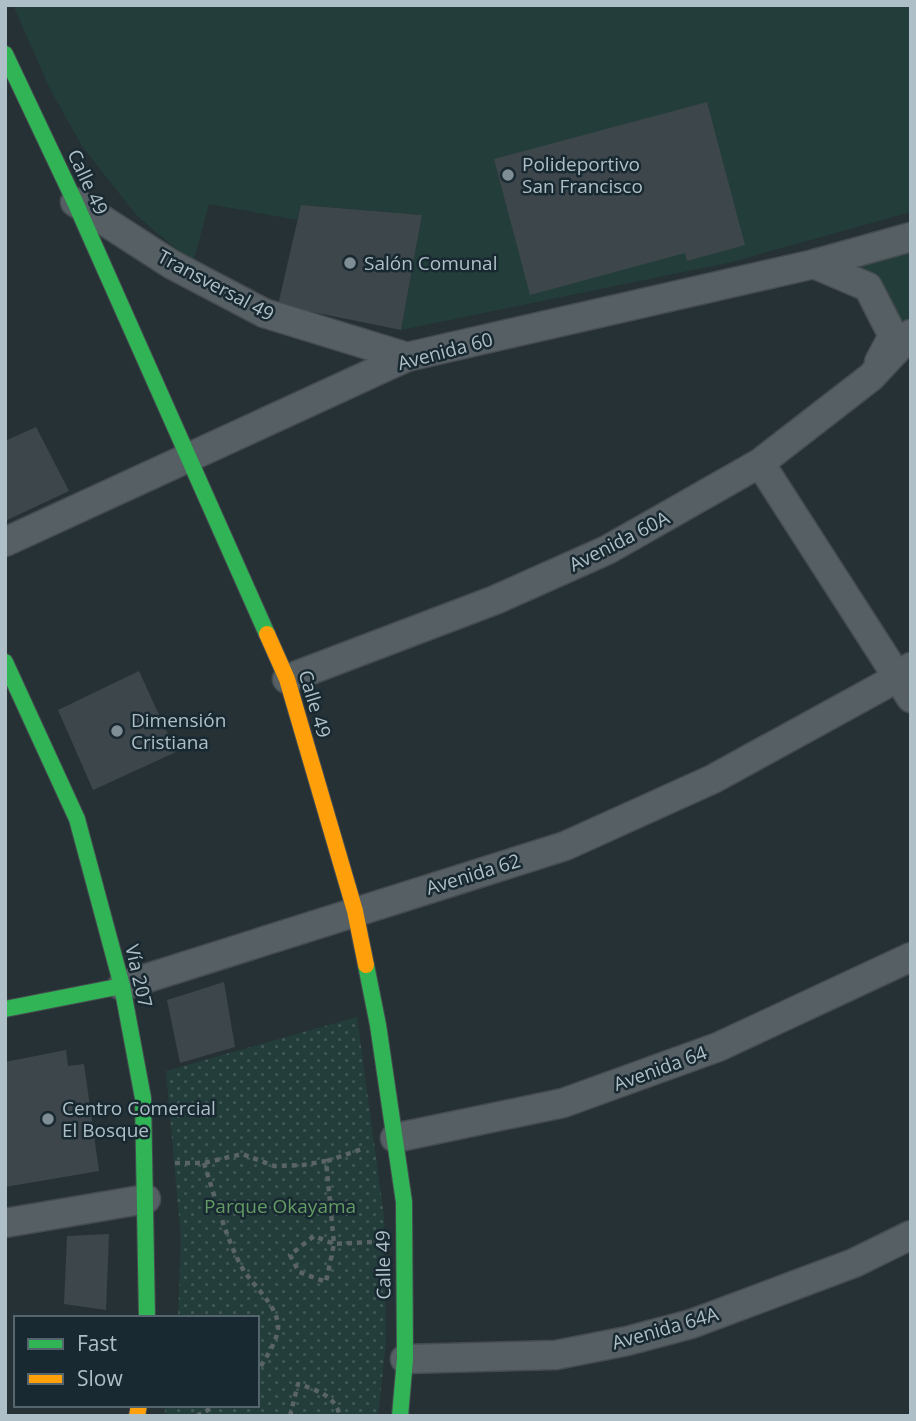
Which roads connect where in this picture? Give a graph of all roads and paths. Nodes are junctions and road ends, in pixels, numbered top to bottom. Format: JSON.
{"nodes":[{"id":1,"x":5,"y":54,"type":"edge"},
{"id":2,"x":75,"y":202,"type":"junction"},
{"id":3,"x":911,"y":237,"type":"edge"},
{"id":4,"x":814,"y":264,"type":"junction"},
{"id":5,"x":911,"y":334,"type":"edge"},
{"id":6,"x":407,"y":357,"type":"junction"},
{"id":7,"x":871,"y":376,"type":"junction"},
{"id":8,"x":187,"y":458,"type":"junction"},
{"id":9,"x":760,"y":464,"type":"junction"},
{"id":10,"x":5,"y":542,"type":"edge"},
{"id":11,"x":5,"y":662,"type":"edge"},
{"id":12,"x":287,"y":679,"type":"junction"},
{"id":13,"x":906,"y":681,"type":"edge"},
{"id":14,"x":355,"y":911,"type":"junction"},
{"id":15,"x":911,"y":957,"type":"edge"},
{"id":16,"x":122,"y":986,"type":"junction"},
{"id":17,"x":5,"y":1009,"type":"edge"},
{"id":18,"x":395,"y":1138,"type":"junction"},
{"id":19,"x":326,"y":1161,"type":"junction"},
{"id":20,"x":174,"y":1163,"type":"dead end"},
{"id":21,"x":204,"y":1163,"type":"junction"},
{"id":22,"x":146,"y":1199,"type":"junction"},
{"id":23,"x":5,"y":1223,"type":"edge"},
{"id":24,"x":911,"y":1235,"type":"edge"},
{"id":25,"x":373,"y":1242,"type":"dead end"},
{"id":26,"x":334,"y":1244,"type":"junction"},
{"id":27,"x":147,"y":1316,"type":"edge"},
{"id":28,"x":405,"y":1359,"type":"junction"},
{"id":29,"x":259,"y":1367,"type":"edge"},
{"id":30,"x":213,"y":1407,"type":"edge"},
{"id":31,"x":197,"y":1416,"type":"edge"},
{"id":32,"x":290,"y":1416,"type":"edge"},
{"id":33,"x":340,"y":1416,"type":"edge"},
{"id":34,"x":400,"y":1416,"type":"edge"}],
"edges":[{"from":1,"to":2,"type":"street","name":"Calle 49"},
{"from":2,"to":6,"type":"street","name":"Transversal 49"},
{"from":2,"to":8,"type":"street","name":"Calle 49"},
{"from":3,"to":4,"type":"street","name":"Avenida 60"},
{"from":4,"to":6,"type":"street","name":"Avenida 60"},
{"from":4,"to":7,"type":"street"},
{"from":5,"to":7,"type":"street","name":"Avenida 60A"},
{"from":6,"to":8,"type":"street","name":"Avenida 60"},
{"from":7,"to":9,"type":"street","name":"Avenida 60A"},
{"from":8,"to":10,"type":"street","name":"Avenida 60"},
{"from":8,"to":12,"type":"street","name":"Calle 49"},
{"from":9,"to":12,"type":"street","name":"Avenida 60A"},
{"from":9,"to":13,"type":"street"},
{"from":11,"to":16,"type":"street","name":"Vía 207"},
{"from":12,"to":14,"type":"street","name":"Calle 49"},
{"from":13,"to":14,"type":"street","name":"Avenida 62"},
{"from":14,"to":16,"type":"street","name":"Avenida 62"},
{"from":14,"to":18,"type":"street","name":"Calle 49"},
{"from":15,"to":18,"type":"street","name":"Avenida 64"},
{"from":16,"to":17,"type":"street","name":"Avenida 62"},
{"from":16,"to":22,"type":"street","name":"Vía 207"},
{"from":18,"to":19,"type":"path"},
{"from":18,"to":28,"type":"street","name":"Calle 49"},
{"from":19,"to":21,"type":"path"},
{"from":19,"to":26,"type":"path"},
{"from":20,"to":21,"type":"path"},
{"from":21,"to":29,"type":"path"},
{"from":22,"to":23,"type":"street"},
{"from":22,"to":27,"type":"street","name":"Vía 207"},
{"from":24,"to":28,"type":"street","name":"Avenida 64A"},
{"from":25,"to":26,"type":"path"},
{"from":26,"to":26,"type":"path"},
{"from":28,"to":34,"type":"street","name":"Calle 49"},
{"from":30,"to":31,"type":"path"},
{"from":32,"to":33,"type":"path"}]}
